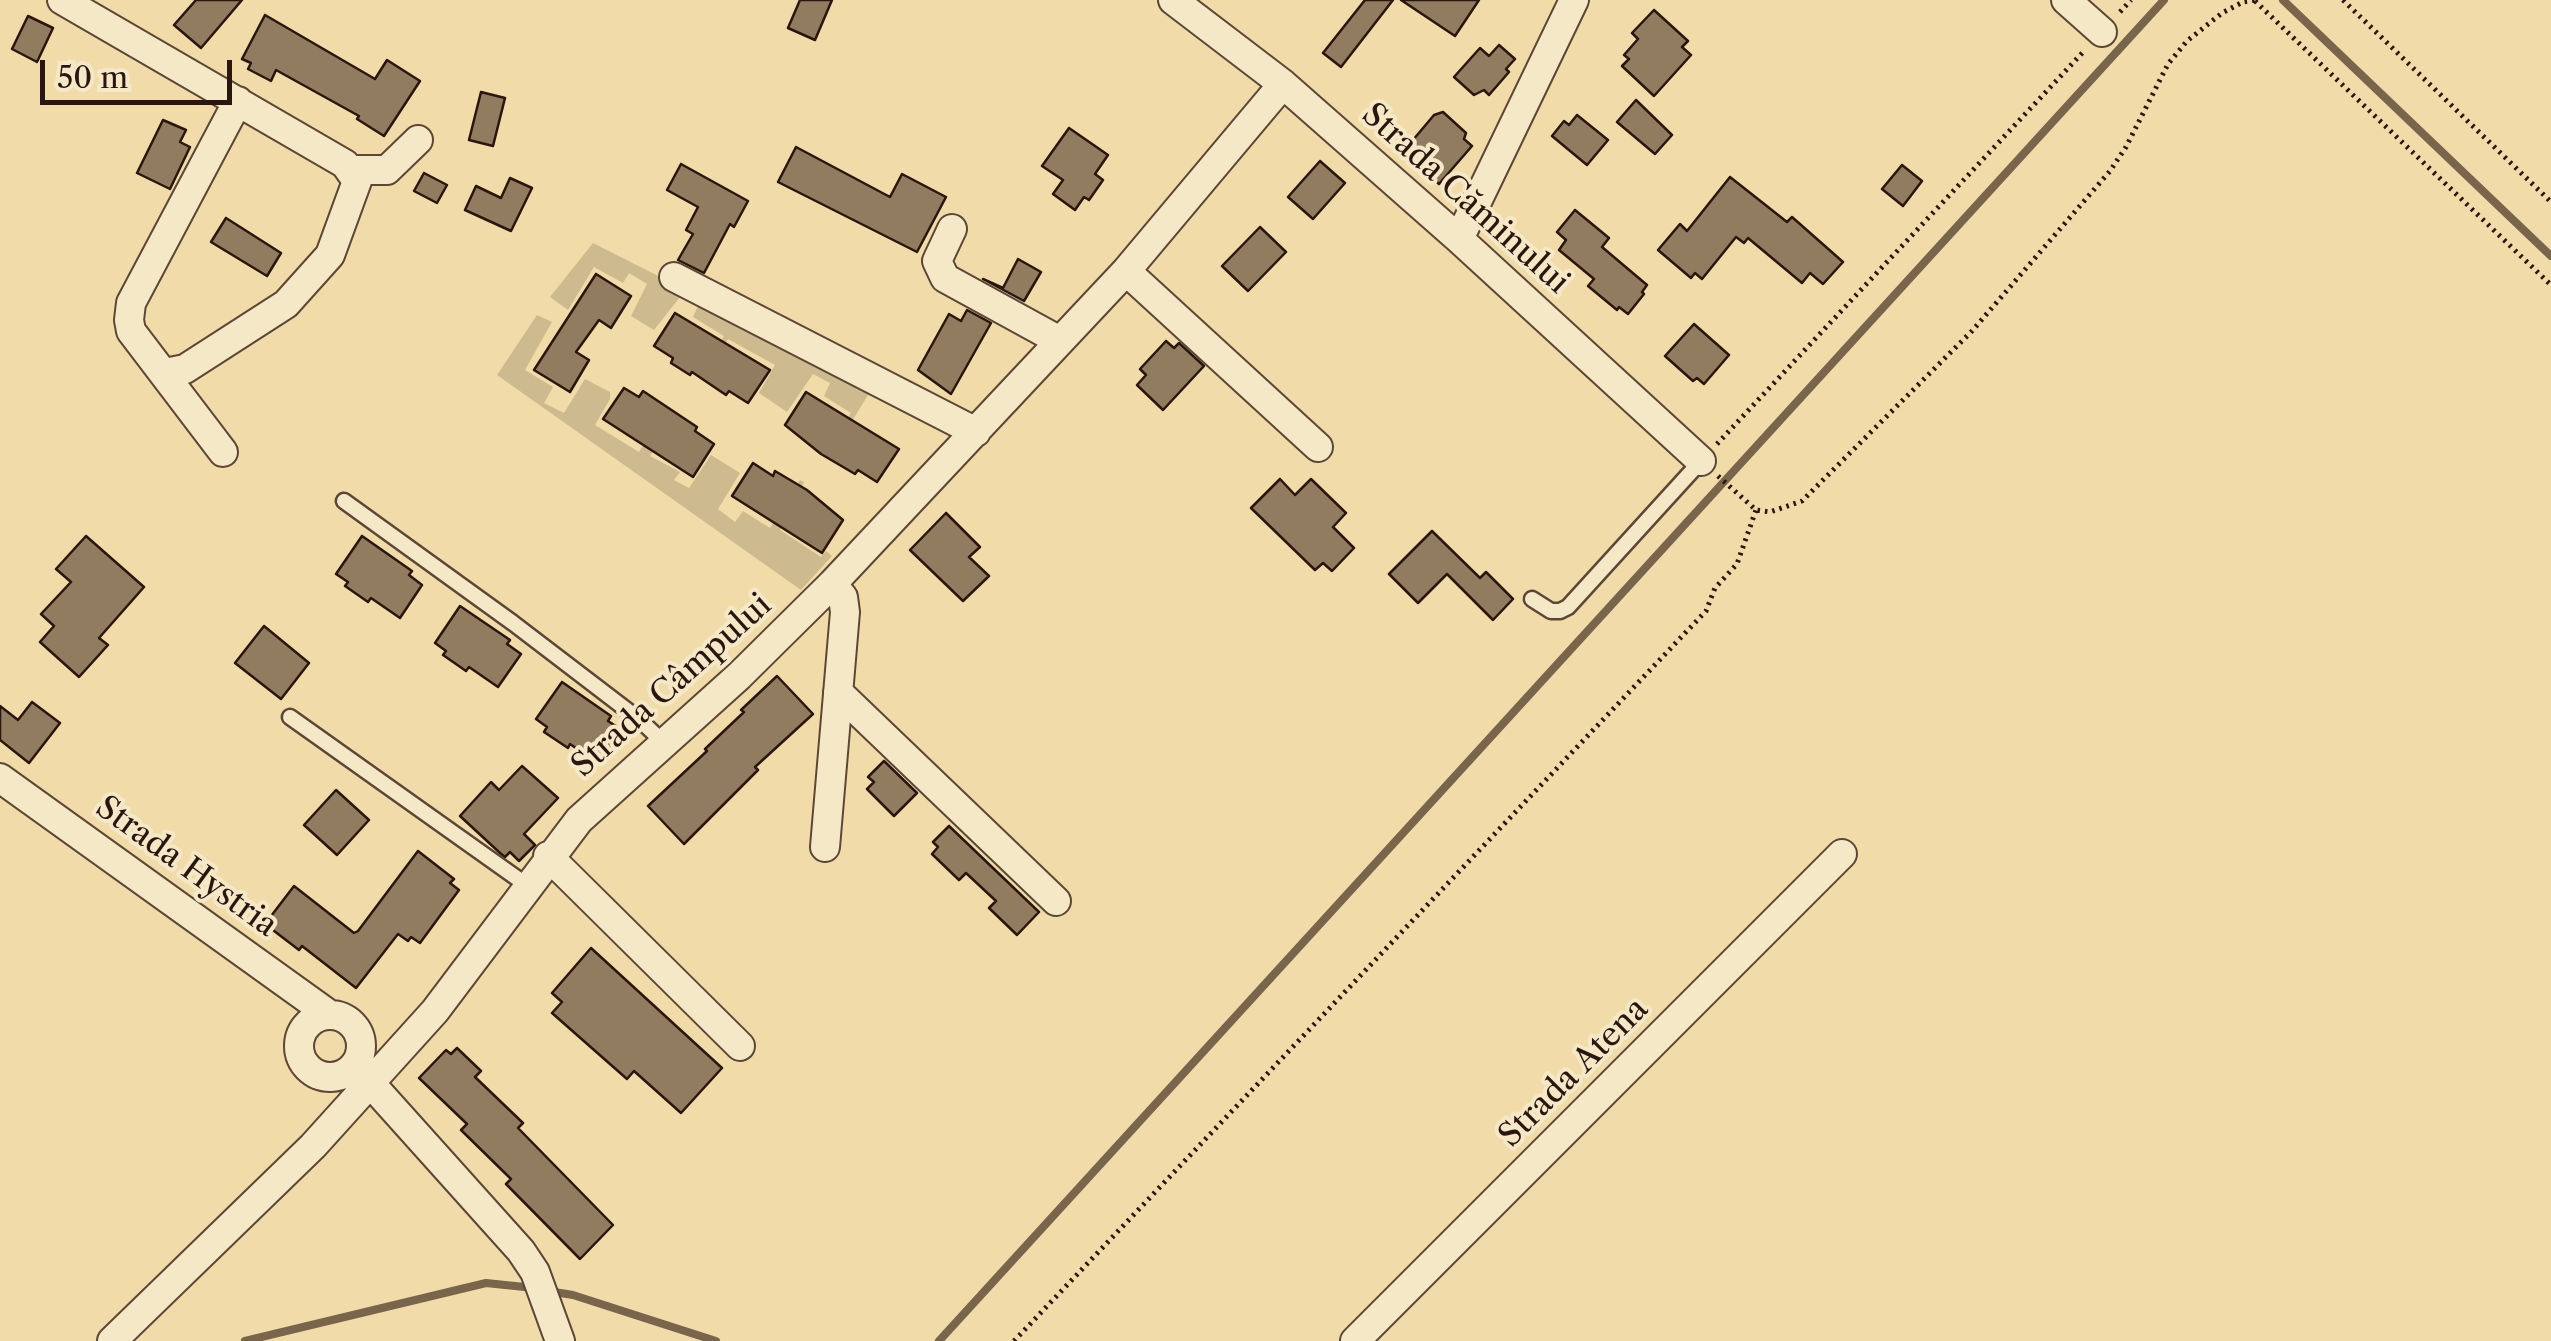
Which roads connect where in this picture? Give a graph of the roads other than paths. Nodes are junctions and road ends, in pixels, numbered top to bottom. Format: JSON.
{"nodes":[{"id":1,"x":62,"y":0,"type":"edge"},
{"id":2,"x":1173,"y":0,"type":"edge"},
{"id":3,"x":1574,"y":0,"type":"edge"},
{"id":4,"x":2066,"y":0,"type":"edge"},
{"id":5,"x":2102,"y":32,"type":"road end"},
{"id":6,"x":1283,"y":84,"type":"junction"},
{"id":7,"x":238,"y":100,"type":"junction"},
{"id":8,"x":418,"y":140,"type":"dead end"},
{"id":9,"x":352,"y":170,"type":"junction"},
{"id":10,"x":952,"y":229,"type":"dead end"},
{"id":11,"x":1459,"y":238,"type":"junction"},
{"id":12,"x":1126,"y":271,"type":"junction"},
{"id":13,"x":674,"y":277,"type":"dead end"},
{"id":14,"x":1060,"y":342,"type":"junction"},
{"id":15,"x":165,"y":372,"type":"junction"},
{"id":16,"x":976,"y":432,"type":"junction"},
{"id":17,"x":1318,"y":448,"type":"dead end"},
{"id":18,"x":224,"y":452,"type":"dead end"},
{"id":19,"x":1702,"y":461,"type":"joint"},
{"id":20,"x":344,"y":501,"type":"dead end"},
{"id":21,"x":832,"y":584,"type":"junction"},
{"id":22,"x":1532,"y":599,"type":"dead end"},
{"id":23,"x":838,"y":692,"type":"junction"},
{"id":24,"x":290,"y":717,"type":"dead end"},
{"id":25,"x":664,"y":743,"type":"junction"},
{"id":26,"x":0,"y":778,"type":"edge"},
{"id":27,"x":826,"y":847,"type":"dead end"},
{"id":28,"x":1842,"y":854,"type":"dead end"},
{"id":29,"x":548,"y":856,"type":"junction"},
{"id":30,"x":528,"y":886,"type":"junction"},
{"id":31,"x":1056,"y":901,"type":"dead end"},
{"id":32,"x":330,"y":1015,"type":"junction"},
{"id":33,"x":740,"y":1046,"type":"dead end"},
{"id":34,"x":362,"y":1075,"type":"junction"},
{"id":35,"x":556,"y":1334,"type":"edge"},
{"id":36,"x":112,"y":1341,"type":"edge"},
{"id":37,"x":1356,"y":1341,"type":"edge"}],
"edges":[{"from":1,"to":7,"type":"street"},
{"from":2,"to":6,"type":"street","name":"Strada Căminului"},
{"from":3,"to":11,"type":"street"},
{"from":4,"to":5,"type":"street"},
{"from":6,"to":11,"type":"street","name":"Strada Căminului"},
{"from":6,"to":12,"type":"street","name":"Strada Câmpului"},
{"from":7,"to":9,"type":"street"},
{"from":7,"to":15,"type":"street"},
{"from":8,"to":9,"type":"street"},
{"from":9,"to":15,"type":"street"},
{"from":10,"to":14,"type":"street"},
{"from":11,"to":19,"type":"street","name":"Strada Căminului"},
{"from":12,"to":14,"type":"street","name":"Strada Câmpului"},
{"from":12,"to":17,"type":"street"},
{"from":13,"to":16,"type":"street"},
{"from":14,"to":16,"type":"street","name":"Strada Câmpului"},
{"from":15,"to":18,"type":"street"},
{"from":16,"to":21,"type":"street","name":"Strada Câmpului"},
{"from":19,"to":22,"type":"lane"},
{"from":20,"to":25,"type":"lane"},
{"from":21,"to":23,"type":"street"},
{"from":21,"to":25,"type":"street","name":"Strada Câmpului"},
{"from":23,"to":27,"type":"street"},
{"from":23,"to":31,"type":"street"},
{"from":24,"to":30,"type":"lane"},
{"from":25,"to":29,"type":"street","name":"Strada Câmpului"},
{"from":26,"to":32,"type":"street","name":"Strada Hystria"},
{"from":28,"to":37,"type":"street","name":"Strada Atena"},
{"from":29,"to":30,"type":"street","name":"Strada Câmpului"},
{"from":29,"to":33,"type":"street"},
{"from":30,"to":34,"type":"street","name":"Strada Câmpului"},
{"from":32,"to":34,"type":"street"},
{"from":32,"to":34,"type":"street"},
{"from":34,"to":35,"type":"street"},
{"from":34,"to":36,"type":"street","name":"Strada Câmpului"}]}
